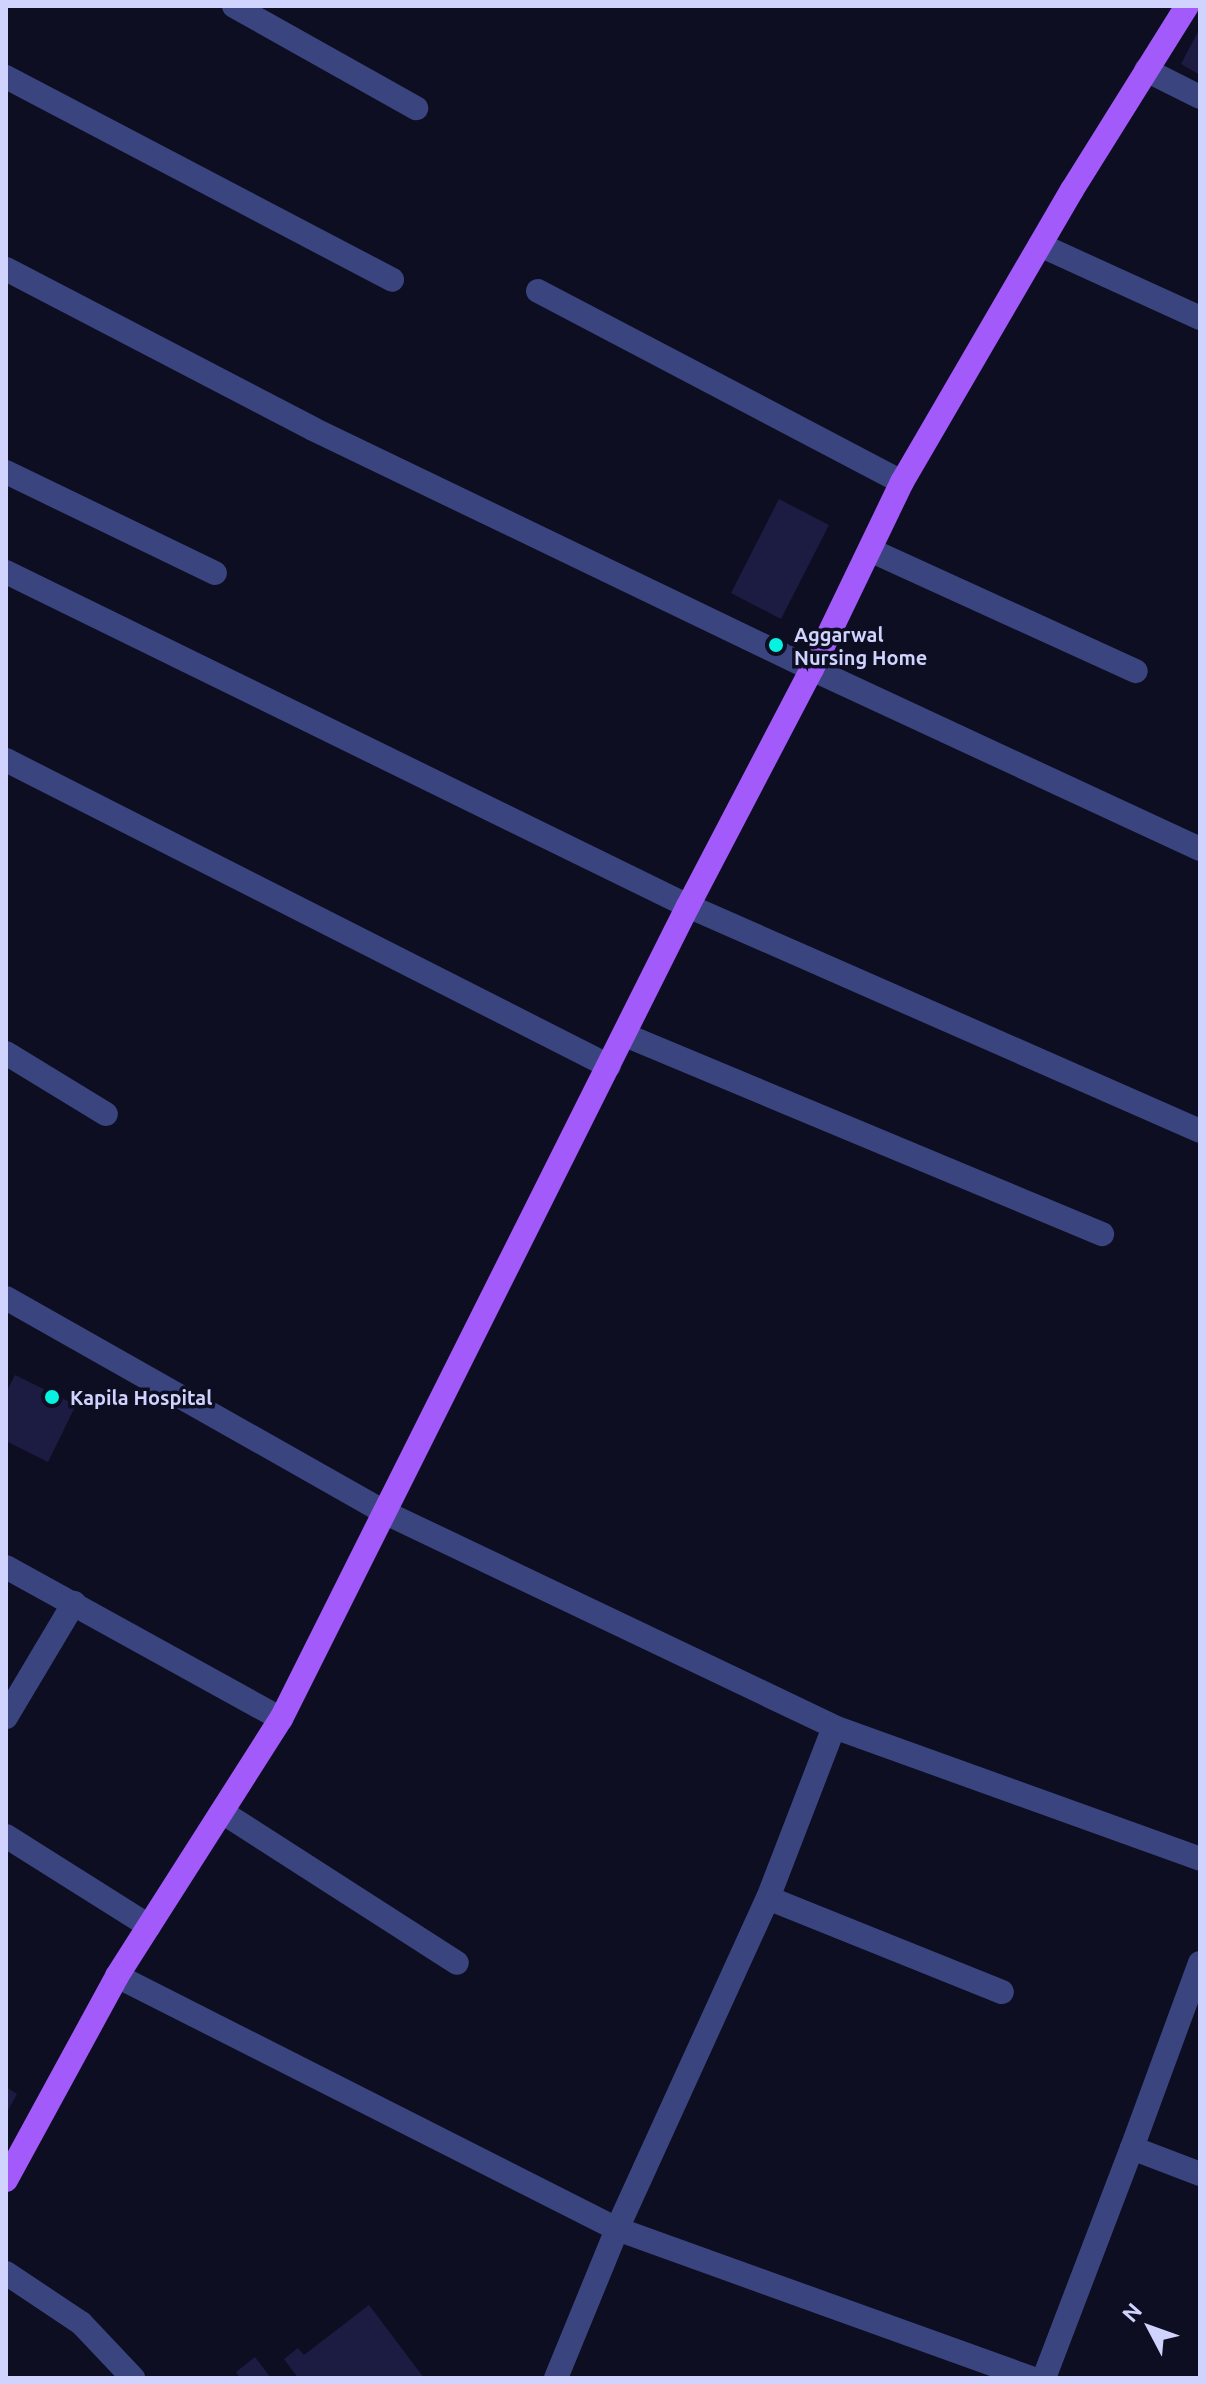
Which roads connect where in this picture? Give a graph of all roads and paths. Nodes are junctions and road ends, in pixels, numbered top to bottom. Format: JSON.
{"nodes":[{"id":1,"x":234,"y":6,"type":"edge"},
{"id":2,"x":1187,"y":6,"type":"edge"},
{"id":3,"x":1146,"y":70,"type":"junction"},
{"id":4,"x":6,"y":77,"type":"edge"},
{"id":5,"x":1200,"y":97,"type":"edge"},
{"id":6,"x":416,"y":108,"type":"dead end"},
{"id":7,"x":1040,"y":245,"type":"junction"},
{"id":8,"x":6,"y":269,"type":"edge"},
{"id":9,"x":392,"y":280,"type":"dead end"},
{"id":10,"x":538,"y":291,"type":"dead end"},
{"id":11,"x":1200,"y":318,"type":"edge"},
{"id":12,"x":6,"y":472,"type":"edge"},
{"id":13,"x":902,"y":482,"type":"junction"},
{"id":14,"x":870,"y":550,"type":"junction"},
{"id":15,"x":6,"y":572,"type":"edge"},
{"id":16,"x":215,"y":573,"type":"dead end"},
{"id":17,"x":812,"y":669,"type":"junction"},
{"id":18,"x":1136,"y":671,"type":"dead end"},
{"id":19,"x":6,"y":760,"type":"edge"},
{"id":20,"x":1200,"y":849,"type":"edge"},
{"id":21,"x":688,"y":906,"type":"junction"},
{"id":22,"x":625,"y":1035,"type":"junction"},
{"id":23,"x":6,"y":1053,"type":"edge"},
{"id":24,"x":609,"y":1066,"type":"junction"},
{"id":25,"x":106,"y":1114,"type":"dead end"},
{"id":26,"x":1200,"y":1131,"type":"edge"},
{"id":27,"x":1102,"y":1234,"type":"dead end"},
{"id":28,"x":6,"y":1298,"type":"edge"},
{"id":29,"x":386,"y":1513,"type":"junction"},
{"id":30,"x":6,"y":1567,"type":"edge"},
{"id":31,"x":74,"y":1603,"type":"junction"},
{"id":32,"x":6,"y":1717,"type":"edge"},
{"id":33,"x":281,"y":1719,"type":"junction"},
{"id":34,"x":834,"y":1727,"type":"junction"},
{"id":35,"x":222,"y":1812,"type":"junction"},
{"id":36,"x":6,"y":1836,"type":"edge"},
{"id":37,"x":1200,"y":1859,"type":"edge"},
{"id":38,"x":768,"y":1898,"type":"junction"},
{"id":39,"x":149,"y":1926,"type":"junction"},
{"id":40,"x":457,"y":1963,"type":"dead end"},
{"id":41,"x":1200,"y":1963,"type":"edge"},
{"id":42,"x":117,"y":1976,"type":"junction"},
{"id":43,"x":1002,"y":1992,"type":"dead end"},
{"id":44,"x":1132,"y":2148,"type":"junction"},
{"id":45,"x":1200,"y":2174,"type":"edge"},
{"id":46,"x":6,"y":2180,"type":"edge"},
{"id":47,"x":617,"y":2229,"type":"junction"},
{"id":48,"x":6,"y":2273,"type":"edge"},
{"id":49,"x":133,"y":2378,"type":"edge"},
{"id":50,"x":556,"y":2378,"type":"edge"},
{"id":51,"x":1031,"y":2378,"type":"edge"},
{"id":52,"x":1044,"y":2378,"type":"edge"}],
"edges":[{"from":1,"to":6,"type":"street"},
{"from":2,"to":3,"type":"main road"},
{"from":3,"to":5,"type":"street"},
{"from":3,"to":7,"type":"main road"},
{"from":4,"to":9,"type":"street"},
{"from":7,"to":11,"type":"street"},
{"from":7,"to":13,"type":"main road"},
{"from":8,"to":17,"type":"street"},
{"from":10,"to":13,"type":"street"},
{"from":12,"to":16,"type":"street"},
{"from":13,"to":14,"type":"main road"},
{"from":14,"to":17,"type":"main road"},
{"from":14,"to":18,"type":"street"},
{"from":15,"to":21,"type":"street"},
{"from":17,"to":20,"type":"street"},
{"from":17,"to":21,"type":"main road"},
{"from":19,"to":24,"type":"street"},
{"from":21,"to":22,"type":"main road"},
{"from":21,"to":26,"type":"street"},
{"from":22,"to":24,"type":"main road"},
{"from":22,"to":27,"type":"street"},
{"from":23,"to":25,"type":"street"},
{"from":24,"to":29,"type":"main road"},
{"from":28,"to":29,"type":"street"},
{"from":29,"to":33,"type":"main road"},
{"from":29,"to":34,"type":"street"},
{"from":30,"to":31,"type":"street"},
{"from":31,"to":32,"type":"street"},
{"from":31,"to":33,"type":"street"},
{"from":33,"to":35,"type":"main road"},
{"from":34,"to":37,"type":"street"},
{"from":34,"to":38,"type":"street"},
{"from":35,"to":39,"type":"main road"},
{"from":35,"to":40,"type":"street"},
{"from":36,"to":39,"type":"street"},
{"from":38,"to":43,"type":"street"},
{"from":38,"to":47,"type":"street"},
{"from":39,"to":42,"type":"main road"},
{"from":41,"to":44,"type":"street"},
{"from":42,"to":46,"type":"main road"},
{"from":42,"to":47,"type":"street"},
{"from":44,"to":45,"type":"street"},
{"from":44,"to":52,"type":"street"},
{"from":47,"to":50,"type":"street"},
{"from":47,"to":51,"type":"street"},
{"from":48,"to":49,"type":"street"}]}
